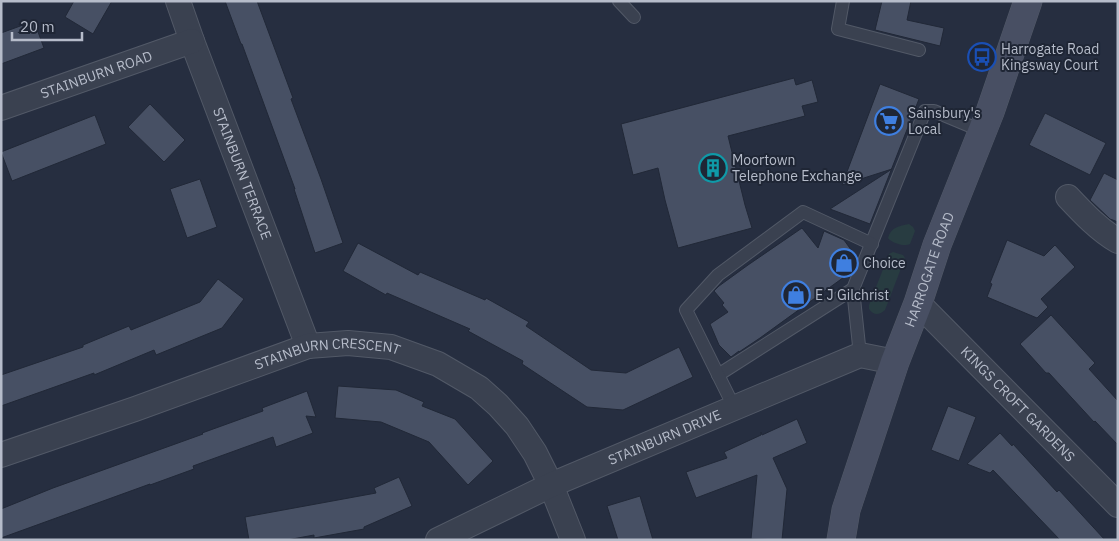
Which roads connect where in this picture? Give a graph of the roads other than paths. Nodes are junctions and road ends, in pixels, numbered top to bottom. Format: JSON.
{"nodes":[{"id":1,"x":178,"y":1,"type":"edge"},
{"id":2,"x":619,"y":1,"type":"edge"},
{"id":3,"x":843,"y":1,"type":"edge"},
{"id":4,"x":1028,"y":1,"type":"edge"},
{"id":5,"x":634,"y":17,"type":"dead end"},
{"id":6,"x":192,"y":41,"type":"junction"},
{"id":7,"x":919,"y":50,"type":"dead end"},
{"id":8,"x":1,"y":108,"type":"edge"},
{"id":9,"x":982,"y":131,"type":"junction"},
{"id":10,"x":1068,"y":197,"type":"dead end"},
{"id":11,"x":1118,"y":241,"type":"edge"},
{"id":12,"x":872,"y":244,"type":"junction"},
{"id":13,"x":853,"y":289,"type":"junction"},
{"id":14,"x":918,"y":303,"type":"junction"},
{"id":15,"x":308,"y":346,"type":"junction"},
{"id":16,"x":860,"y":355,"type":"junction"},
{"id":17,"x":895,"y":362,"type":"junction"},
{"id":18,"x":718,"y":375,"type":"junction"},
{"id":19,"x":734,"y":408,"type":"junction"},
{"id":20,"x":1,"y":455,"type":"edge"},
{"id":21,"x":551,"y":485,"type":"junction"},
{"id":22,"x":1118,"y":505,"type":"edge"},
{"id":23,"x":438,"y":540,"type":"edge"},
{"id":24,"x":573,"y":540,"type":"edge"},
{"id":25,"x":841,"y":540,"type":"edge"}],
"edges":[{"from":1,"to":6,"type":"street","name":"STAINBURN TERRACE"},
{"from":2,"to":5,"type":"lane"},
{"from":3,"to":7,"type":"lane"},
{"from":4,"to":9,"type":"street","name":"HARROGATE ROAD"},
{"from":6,"to":8,"type":"street","name":"STAINBURN ROAD"},
{"from":6,"to":15,"type":"street","name":"STAINBURN TERRACE"},
{"from":9,"to":12,"type":"lane"},
{"from":9,"to":14,"type":"street","name":"HARROGATE ROAD"},
{"from":10,"to":11,"type":"street"},
{"from":12,"to":13,"type":"lane"},
{"from":12,"to":18,"type":"lane"},
{"from":13,"to":16,"type":"lane"},
{"from":13,"to":18,"type":"lane"},
{"from":14,"to":17,"type":"street","name":"HARROGATE ROAD"},
{"from":14,"to":22,"type":"street","name":"KINGS CROFT GARDENS"},
{"from":15,"to":20,"type":"street","name":"STAINBURN CRESCENT"},
{"from":15,"to":21,"type":"street","name":"STAINBURN CRESCENT"},
{"from":16,"to":17,"type":"street"},
{"from":16,"to":19,"type":"street","name":"STAINBURN DRIVE"},
{"from":17,"to":25,"type":"street","name":"HARROGATE ROAD"},
{"from":18,"to":19,"type":"lane"},
{"from":19,"to":21,"type":"street","name":"STAINBURN DRIVE"},
{"from":21,"to":23,"type":"street","name":"STAINBURN DRIVE"},
{"from":21,"to":24,"type":"street","name":"STAINBURN CRESCENT"}]}
